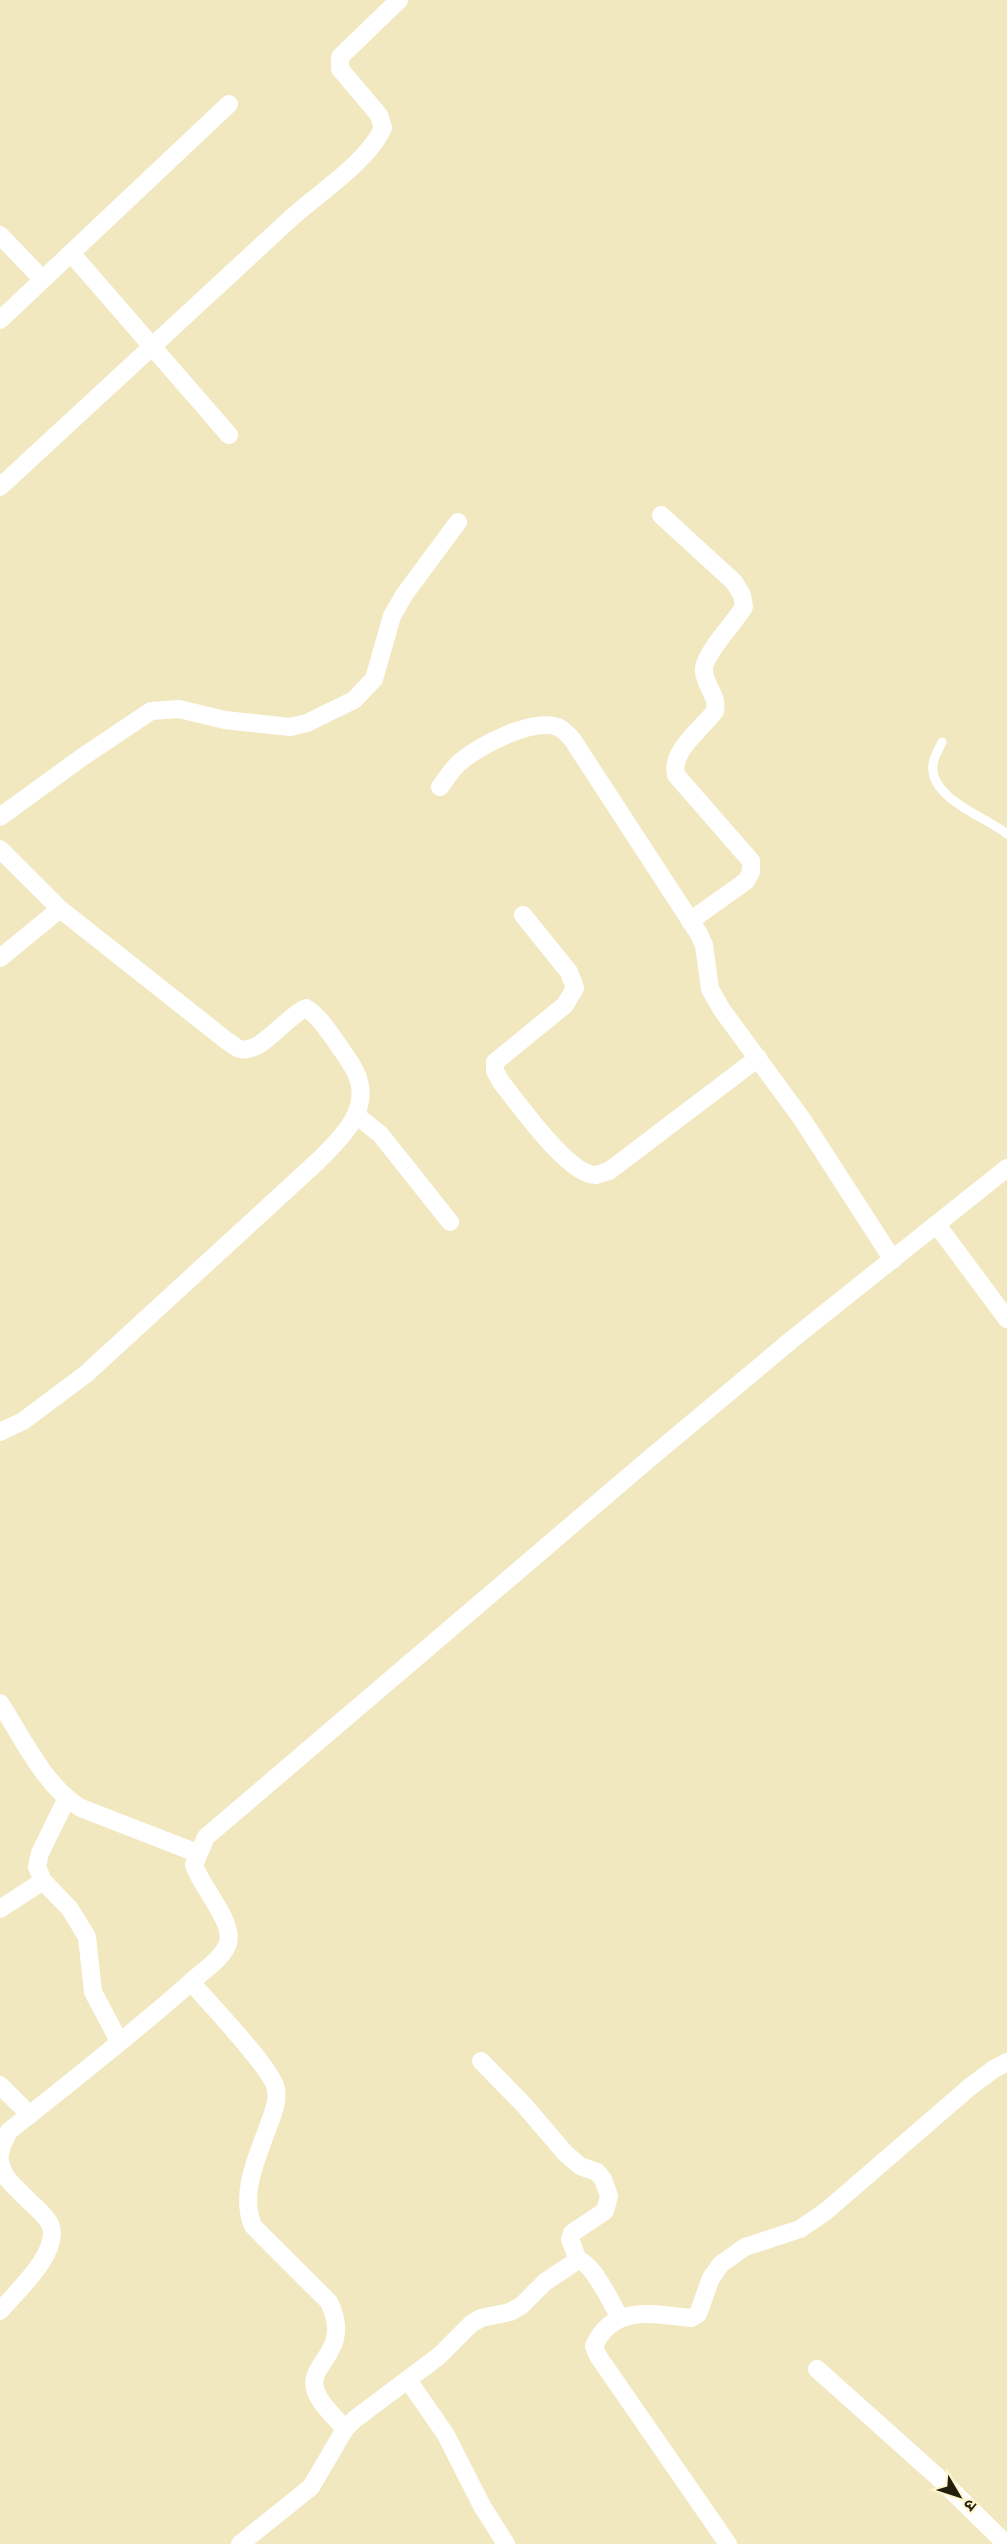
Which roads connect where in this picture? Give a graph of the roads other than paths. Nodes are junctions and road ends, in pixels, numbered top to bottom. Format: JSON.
{"nodes":[{"id":1,"x":399,"y":0,"type":"edge"},
{"id":2,"x":229,"y":104,"type":"dead end"},
{"id":3,"x":0,"y":235,"type":"edge"},
{"id":4,"x":71,"y":253,"type":"junction"},
{"id":5,"x":42,"y":279,"type":"junction"},
{"id":6,"x":0,"y":320,"type":"edge"},
{"id":7,"x":152,"y":347,"type":"junction"},
{"id":8,"x":230,"y":435,"type":"dead end"},
{"id":9,"x":0,"y":487,"type":"edge"},
{"id":10,"x":661,"y":515,"type":"dead end"},
{"id":11,"x":458,"y":522,"type":"dead end"},
{"id":12,"x":942,"y":742,"type":"dead end"},
{"id":13,"x":440,"y":787,"type":"dead end"},
{"id":14,"x":0,"y":817,"type":"edge"},
{"id":15,"x":1007,"y":834,"type":"edge"},
{"id":16,"x":0,"y":849,"type":"edge"},
{"id":17,"x":60,"y":909,"type":"junction"},
{"id":18,"x":523,"y":915,"type":"dead end"},
{"id":19,"x":690,"y":921,"type":"junction"},
{"id":20,"x":0,"y":958,"type":"edge"},
{"id":21,"x":758,"y":1058,"type":"junction"},
{"id":22,"x":356,"y":1115,"type":"junction"},
{"id":23,"x":1007,"y":1168,"type":"edge"},
{"id":24,"x":450,"y":1222,"type":"dead end"},
{"id":25,"x":937,"y":1225,"type":"junction"},
{"id":26,"x":893,"y":1260,"type":"junction"},
{"id":27,"x":1007,"y":1319,"type":"edge"},
{"id":28,"x":0,"y":1432,"type":"edge"},
{"id":29,"x":0,"y":1703,"type":"edge"},
{"id":30,"x":66,"y":1800,"type":"junction"},
{"id":31,"x":197,"y":1853,"type":"junction"},
{"id":32,"x":43,"y":1881,"type":"junction"},
{"id":33,"x":0,"y":1909,"type":"edge"},
{"id":34,"x":191,"y":1982,"type":"junction"},
{"id":35,"x":120,"y":2041,"type":"junction"},
{"id":36,"x":482,"y":2061,"type":"dead end"},
{"id":37,"x":1007,"y":2062,"type":"edge"},
{"id":38,"x":0,"y":2085,"type":"edge"},
{"id":39,"x":30,"y":2115,"type":"junction"},
{"id":40,"x":0,"y":2154,"type":"edge"},
{"id":41,"x":0,"y":2161,"type":"edge"},
{"id":42,"x":578,"y":2260,"type":"junction"},
{"id":43,"x":0,"y":2311,"type":"edge"},
{"id":44,"x":620,"y":2318,"type":"junction"},
{"id":45,"x":817,"y":2369,"type":"dead end"},
{"id":46,"x":408,"y":2380,"type":"junction"},
{"id":47,"x":345,"y":2429,"type":"junction"},
{"id":48,"x":240,"y":2544,"type":"edge"},
{"id":49,"x":506,"y":2544,"type":"edge"},
{"id":50,"x":728,"y":2544,"type":"edge"},
{"id":51,"x":1006,"y":2544,"type":"edge"}],
"edges":[{"from":1,"to":7,"type":"street"},
{"from":2,"to":4,"type":"street"},
{"from":3,"to":5,"type":"street"},
{"from":4,"to":5,"type":"street"},
{"from":4,"to":7,"type":"street"},
{"from":5,"to":6,"type":"street"},
{"from":7,"to":8,"type":"street"},
{"from":7,"to":9,"type":"street"},
{"from":10,"to":19,"type":"street"},
{"from":11,"to":14,"type":"street"},
{"from":12,"to":15,"type":"lane"},
{"from":13,"to":19,"type":"street"},
{"from":16,"to":17,"type":"street"},
{"from":17,"to":20,"type":"street"},
{"from":17,"to":22,"type":"street"},
{"from":18,"to":21,"type":"street"},
{"from":19,"to":21,"type":"street"},
{"from":21,"to":26,"type":"street"},
{"from":22,"to":24,"type":"street"},
{"from":22,"to":28,"type":"street"},
{"from":23,"to":25,"type":"street"},
{"from":25,"to":26,"type":"street"},
{"from":25,"to":27,"type":"street"},
{"from":26,"to":31,"type":"street"},
{"from":29,"to":30,"type":"street"},
{"from":30,"to":31,"type":"street"},
{"from":30,"to":32,"type":"street"},
{"from":31,"to":34,"type":"street"},
{"from":32,"to":33,"type":"street"},
{"from":32,"to":35,"type":"street"},
{"from":34,"to":35,"type":"street"},
{"from":34,"to":47,"type":"street"},
{"from":35,"to":39,"type":"street"},
{"from":36,"to":42,"type":"street"},
{"from":37,"to":44,"type":"street"},
{"from":38,"to":39,"type":"street"},
{"from":39,"to":40,"type":"street"},
{"from":41,"to":43,"type":"street"},
{"from":42,"to":44,"type":"street"},
{"from":42,"to":46,"type":"street"},
{"from":44,"to":50,"type":"street"},
{"from":45,"to":51,"type":"street"},
{"from":46,"to":47,"type":"street"},
{"from":46,"to":49,"type":"street"},
{"from":47,"to":48,"type":"street"}]}
